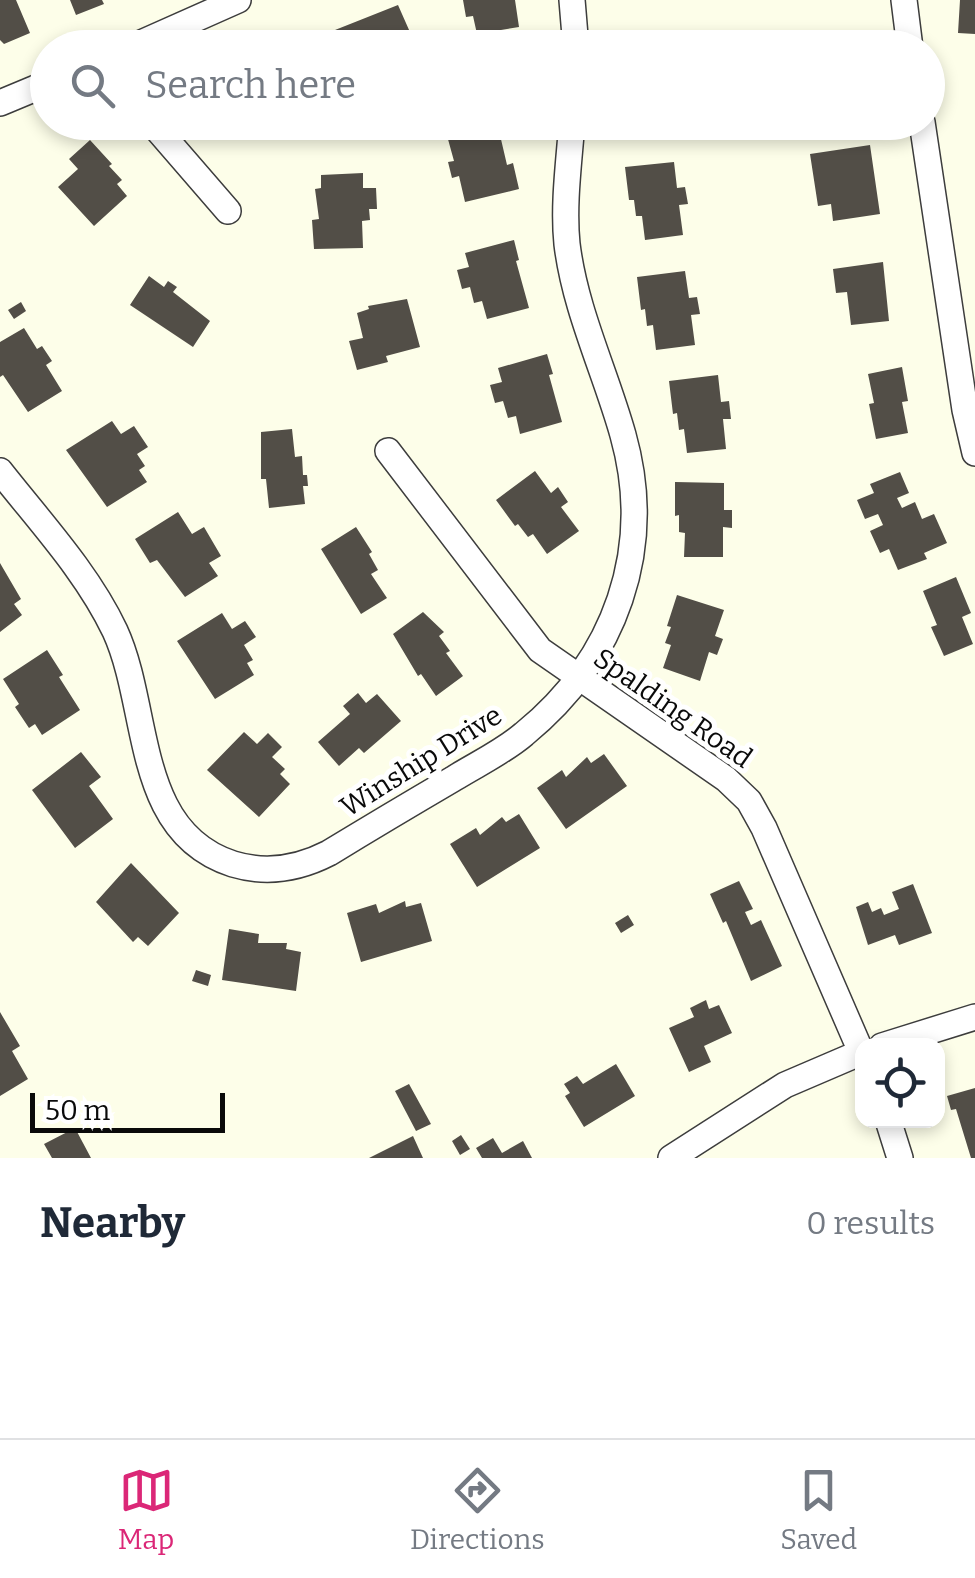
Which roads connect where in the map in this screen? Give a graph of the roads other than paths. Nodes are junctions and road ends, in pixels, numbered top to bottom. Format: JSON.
{"nodes":[{"id":1,"x":238,"y":0,"type":"edge"},
{"id":2,"x":572,"y":0,"type":"edge"},
{"id":3,"x":904,"y":0,"type":"edge"},
{"id":4,"x":170,"y":30,"type":"edge"},
{"id":5,"x":574,"y":30,"type":"edge"},
{"id":6,"x":908,"y":30,"type":"edge"},
{"id":7,"x":30,"y":90,"type":"edge"},
{"id":8,"x":0,"y":103,"type":"edge"},
{"id":9,"x":166,"y":140,"type":"edge"},
{"id":10,"x":571,"y":140,"type":"edge"},
{"id":11,"x":925,"y":140,"type":"edge"},
{"id":12,"x":228,"y":211,"type":"dead end"},
{"id":13,"x":388,"y":451,"type":"dead end"},
{"id":14,"x":975,"y":452,"type":"edge"},
{"id":15,"x":0,"y":470,"type":"edge"},
{"id":16,"x":578,"y":677,"type":"junction"},
{"id":17,"x":975,"y":1017,"type":"edge"},
{"id":18,"x":855,"y":1038,"type":"edge"},
{"id":19,"x":908,"y":1038,"type":"edge"},
{"id":20,"x":855,"y":1056,"type":"edge"},
{"id":21,"x":891,"y":1128,"type":"edge"},
{"id":22,"x":671,"y":1158,"type":"edge"},
{"id":23,"x":900,"y":1158,"type":"edge"}],
"edges":[{"from":1,"to":4,"type":"street"},
{"from":2,"to":5,"type":"street"},
{"from":3,"to":6,"type":"street"},
{"from":7,"to":8,"type":"street"},
{"from":9,"to":12,"type":"street"},
{"from":10,"to":16,"type":"street","name":"Winship Drive"},
{"from":11,"to":14,"type":"street"},
{"from":13,"to":16,"type":"street","name":"Spalding Road"},
{"from":15,"to":16,"type":"street","name":"Winship Drive"},
{"from":16,"to":18,"type":"street","name":"Spalding Road"},
{"from":17,"to":19,"type":"street"},
{"from":20,"to":22,"type":"street"},
{"from":21,"to":23,"type":"street"}]}
